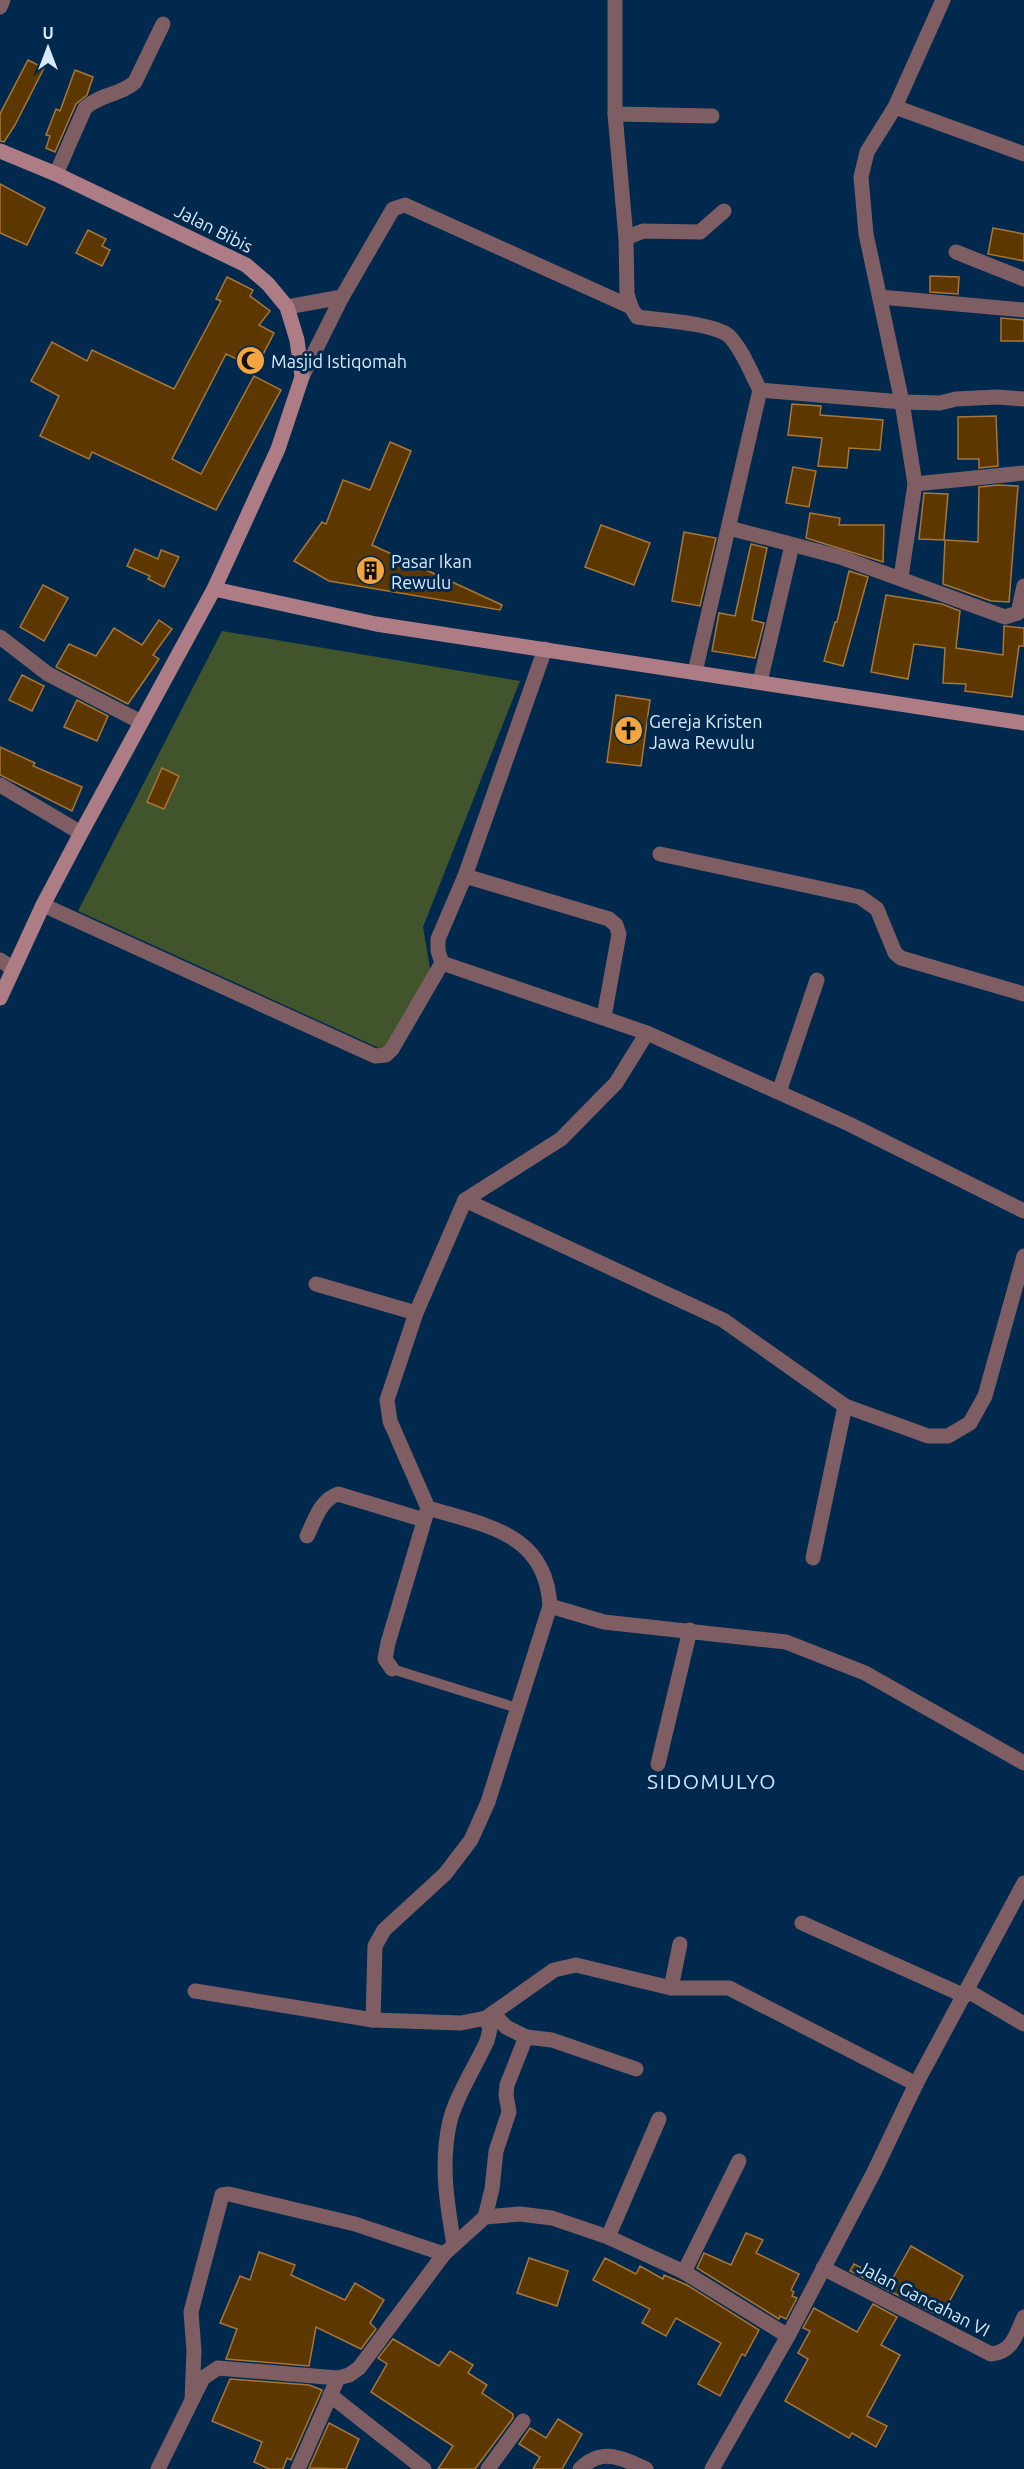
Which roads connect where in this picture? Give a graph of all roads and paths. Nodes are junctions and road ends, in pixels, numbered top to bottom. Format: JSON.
{"nodes":[{"id":1,"x":3,"y":0,"type":"edge"},
{"id":2,"x":615,"y":0,"type":"edge"},
{"id":3,"x":943,"y":0,"type":"edge"},
{"id":4,"x":0,"y":7,"type":"edge"},
{"id":5,"x":163,"y":24,"type":"dead end"},
{"id":6,"x":895,"y":107,"type":"junction"},
{"id":7,"x":615,"y":114,"type":"junction"},
{"id":8,"x":712,"y":116,"type":"dead end"},
{"id":9,"x":0,"y":151,"type":"edge"},
{"id":10,"x":1024,"y":154,"type":"edge"},
{"id":11,"x":56,"y":174,"type":"junction"},
{"id":12,"x":724,"y":211,"type":"dead end"},
{"id":13,"x":626,"y":238,"type":"junction"},
{"id":14,"x":956,"y":252,"type":"dead end"},
{"id":15,"x":1024,"y":279,"type":"edge"},
{"id":16,"x":342,"y":297,"type":"junction"},
{"id":17,"x":880,"y":297,"type":"junction"},
{"id":18,"x":287,"y":307,"type":"junction"},
{"id":19,"x":630,"y":307,"type":"junction"},
{"id":20,"x":1024,"y":310,"type":"edge"},
{"id":21,"x":302,"y":376,"type":"junction"},
{"id":22,"x":760,"y":390,"type":"junction"},
{"id":23,"x":1024,"y":399,"type":"edge"},
{"id":24,"x":902,"y":402,"type":"junction"},
{"id":25,"x":1024,"y":473,"type":"edge"},
{"id":26,"x":915,"y":484,"type":"junction"},
{"id":27,"x":729,"y":528,"type":"junction"},
{"id":28,"x":792,"y":545,"type":"junction"},
{"id":29,"x":901,"y":577,"type":"junction"},
{"id":30,"x":1024,"y":586,"type":"edge"},
{"id":31,"x":214,"y":589,"type":"junction"},
{"id":32,"x":0,"y":637,"type":"edge"},
{"id":33,"x":545,"y":649,"type":"junction"},
{"id":34,"x":695,"y":672,"type":"junction"},
{"id":35,"x":760,"y":682,"type":"junction"},
{"id":36,"x":141,"y":722,"type":"junction"},
{"id":37,"x":1024,"y":723,"type":"edge"},
{"id":38,"x":0,"y":785,"type":"edge"},
{"id":39,"x":81,"y":833,"type":"junction"},
{"id":40,"x":660,"y":854,"type":"dead end"},
{"id":41,"x":465,"y":876,"type":"junction"},
{"id":42,"x":43,"y":905,"type":"junction"},
{"id":43,"x":0,"y":960,"type":"edge"},
{"id":44,"x":442,"y":963,"type":"junction"},
{"id":45,"x":13,"y":969,"type":"junction"},
{"id":46,"x":817,"y":980,"type":"dead end"},
{"id":47,"x":1024,"y":994,"type":"edge"},
{"id":48,"x":0,"y":998,"type":"edge"},
{"id":49,"x":604,"y":1017,"type":"junction"},
{"id":50,"x":647,"y":1033,"type":"junction"},
{"id":51,"x":779,"y":1092,"type":"junction"},
{"id":52,"x":465,"y":1200,"type":"junction"},
{"id":53,"x":1024,"y":1211,"type":"edge"},
{"id":54,"x":1024,"y":1256,"type":"edge"},
{"id":55,"x":316,"y":1284,"type":"dead end"},
{"id":56,"x":416,"y":1313,"type":"junction"},
{"id":57,"x":845,"y":1406,"type":"junction"},
{"id":58,"x":426,"y":1514,"type":"junction"},
{"id":59,"x":307,"y":1536,"type":"dead end"},
{"id":60,"x":813,"y":1558,"type":"dead end"},
{"id":61,"x":550,"y":1606,"type":"junction"},
{"id":62,"x":690,"y":1630,"type":"junction"},
{"id":63,"x":393,"y":1669,"type":"joint"},
{"id":64,"x":518,"y":1708,"type":"junction"},
{"id":65,"x":1024,"y":1763,"type":"edge"},
{"id":66,"x":658,"y":1764,"type":"dead end"},
{"id":67,"x":1024,"y":1882,"type":"edge"},
{"id":68,"x":802,"y":1923,"type":"dead end"},
{"id":69,"x":680,"y":1944,"type":"dead end"},
{"id":70,"x":670,"y":1988,"type":"junction"},
{"id":71,"x":195,"y":1991,"type":"dead end"},
{"id":72,"x":966,"y":1993,"type":"junction"},
{"id":73,"x":490,"y":2015,"type":"junction"},
{"id":74,"x":373,"y":2020,"type":"junction"},
{"id":75,"x":1024,"y":2024,"type":"edge"},
{"id":76,"x":526,"y":2037,"type":"junction"},
{"id":77,"x":636,"y":2069,"type":"dead end"},
{"id":78,"x":916,"y":2084,"type":"junction"},
{"id":79,"x":659,"y":2119,"type":"dead end"},
{"id":80,"x":739,"y":2161,"type":"dead end"},
{"id":81,"x":484,"y":2217,"type":"junction"},
{"id":82,"x":608,"y":2237,"type":"junction"},
{"id":83,"x":449,"y":2250,"type":"junction"},
{"id":84,"x":823,"y":2268,"type":"junction"},
{"id":85,"x":684,"y":2272,"type":"junction"},
{"id":86,"x":1024,"y":2317,"type":"edge"},
{"id":87,"x":788,"y":2336,"type":"junction"},
{"id":88,"x":338,"y":2378,"type":"junction"},
{"id":89,"x":330,"y":2395,"type":"junction"},
{"id":90,"x":192,"y":2400,"type":"junction"},
{"id":91,"x":523,"y":2421,"type":"dead end"},
{"id":92,"x":158,"y":2469,"type":"edge"},
{"id":93,"x":298,"y":2469,"type":"edge"},
{"id":94,"x":424,"y":2469,"type":"edge"},
{"id":95,"x":488,"y":2469,"type":"edge"},
{"id":96,"x":580,"y":2469,"type":"edge"},
{"id":97,"x":646,"y":2469,"type":"edge"},
{"id":98,"x":712,"y":2469,"type":"edge"}],
"edges":[{"from":1,"to":4,"type":"street"},
{"from":2,"to":7,"type":"street"},
{"from":3,"to":6,"type":"street"},
{"from":5,"to":11,"type":"street"},
{"from":6,"to":10,"type":"street"},
{"from":6,"to":17,"type":"street"},
{"from":7,"to":8,"type":"street"},
{"from":7,"to":13,"type":"street"},
{"from":9,"to":11,"type":"main road","name":"Jalan Bibis"},
{"from":11,"to":18,"type":"main road","name":"Jalan Bibis"},
{"from":12,"to":13,"type":"street"},
{"from":13,"to":19,"type":"street"},
{"from":14,"to":15,"type":"street"},
{"from":16,"to":18,"type":"street"},
{"from":16,"to":19,"type":"street"},
{"from":16,"to":21,"type":"street"},
{"from":17,"to":20,"type":"street"},
{"from":17,"to":24,"type":"street"},
{"from":18,"to":21,"type":"main road","name":"Jalan Bibis"},
{"from":19,"to":22,"type":"street"},
{"from":21,"to":31,"type":"main road","name":"Jalan Bibis"},
{"from":22,"to":24,"type":"street"},
{"from":22,"to":27,"type":"street"},
{"from":23,"to":24,"type":"street"},
{"from":24,"to":26,"type":"street"},
{"from":25,"to":26,"type":"street"},
{"from":26,"to":29,"type":"street"},
{"from":27,"to":28,"type":"street"},
{"from":27,"to":34,"type":"street"},
{"from":28,"to":29,"type":"street"},
{"from":28,"to":35,"type":"street"},
{"from":29,"to":30,"type":"street"},
{"from":31,"to":33,"type":"main road"},
{"from":31,"to":36,"type":"main road","name":"Jalan Bibis"},
{"from":32,"to":36,"type":"street"},
{"from":33,"to":34,"type":"main road"},
{"from":33,"to":41,"type":"street"},
{"from":34,"to":35,"type":"main road"},
{"from":35,"to":37,"type":"main road"},
{"from":36,"to":39,"type":"main road","name":"Jalan Bibis"},
{"from":38,"to":39,"type":"street"},
{"from":39,"to":42,"type":"main road","name":"Jalan Bibis"},
{"from":40,"to":47,"type":"street"},
{"from":41,"to":44,"type":"street"},
{"from":41,"to":49,"type":"street"},
{"from":42,"to":44,"type":"street"},
{"from":42,"to":45,"type":"main road","name":"Jalan Bibis"},
{"from":43,"to":45,"type":"street"},
{"from":44,"to":49,"type":"street"},
{"from":45,"to":48,"type":"main road","name":"Jalan Bibis"},
{"from":46,"to":51,"type":"street"},
{"from":49,"to":50,"type":"street"},
{"from":50,"to":51,"type":"street"},
{"from":50,"to":52,"type":"street"},
{"from":51,"to":53,"type":"street"},
{"from":52,"to":56,"type":"street"},
{"from":52,"to":57,"type":"street"},
{"from":54,"to":57,"type":"street"},
{"from":55,"to":56,"type":"street"},
{"from":56,"to":58,"type":"street"},
{"from":57,"to":60,"type":"street"},
{"from":58,"to":59,"type":"street"},
{"from":58,"to":61,"type":"street"},
{"from":58,"to":63,"type":"street"},
{"from":61,"to":62,"type":"street"},
{"from":61,"to":64,"type":"street"},
{"from":62,"to":65,"type":"street"},
{"from":62,"to":66,"type":"street"},
{"from":63,"to":64,"type":"lane"},
{"from":64,"to":74,"type":"street"},
{"from":67,"to":72,"type":"street"},
{"from":68,"to":72,"type":"street"},
{"from":69,"to":70,"type":"street"},
{"from":70,"to":73,"type":"street"},
{"from":70,"to":78,"type":"street"},
{"from":71,"to":74,"type":"street"},
{"from":72,"to":75,"type":"street"},
{"from":72,"to":78,"type":"street"},
{"from":73,"to":74,"type":"street"},
{"from":73,"to":76,"type":"street"},
{"from":73,"to":83,"type":"street"},
{"from":76,"to":77,"type":"street"},
{"from":76,"to":81,"type":"street"},
{"from":78,"to":84,"type":"street"},
{"from":79,"to":82,"type":"street"},
{"from":80,"to":85,"type":"street"},
{"from":81,"to":82,"type":"street"},
{"from":81,"to":83,"type":"street"},
{"from":82,"to":85,"type":"street"},
{"from":83,"to":88,"type":"street"},
{"from":83,"to":90,"type":"street"},
{"from":84,"to":86,"type":"street","name":"Jalan Gancahan VI"},
{"from":84,"to":87,"type":"street"},
{"from":85,"to":87,"type":"street"},
{"from":87,"to":98,"type":"street"},
{"from":88,"to":89,"type":"street"},
{"from":88,"to":90,"type":"street"},
{"from":89,"to":93,"type":"street"},
{"from":89,"to":94,"type":"street"},
{"from":90,"to":92,"type":"street"},
{"from":91,"to":95,"type":"street"},
{"from":96,"to":97,"type":"street"}]}
